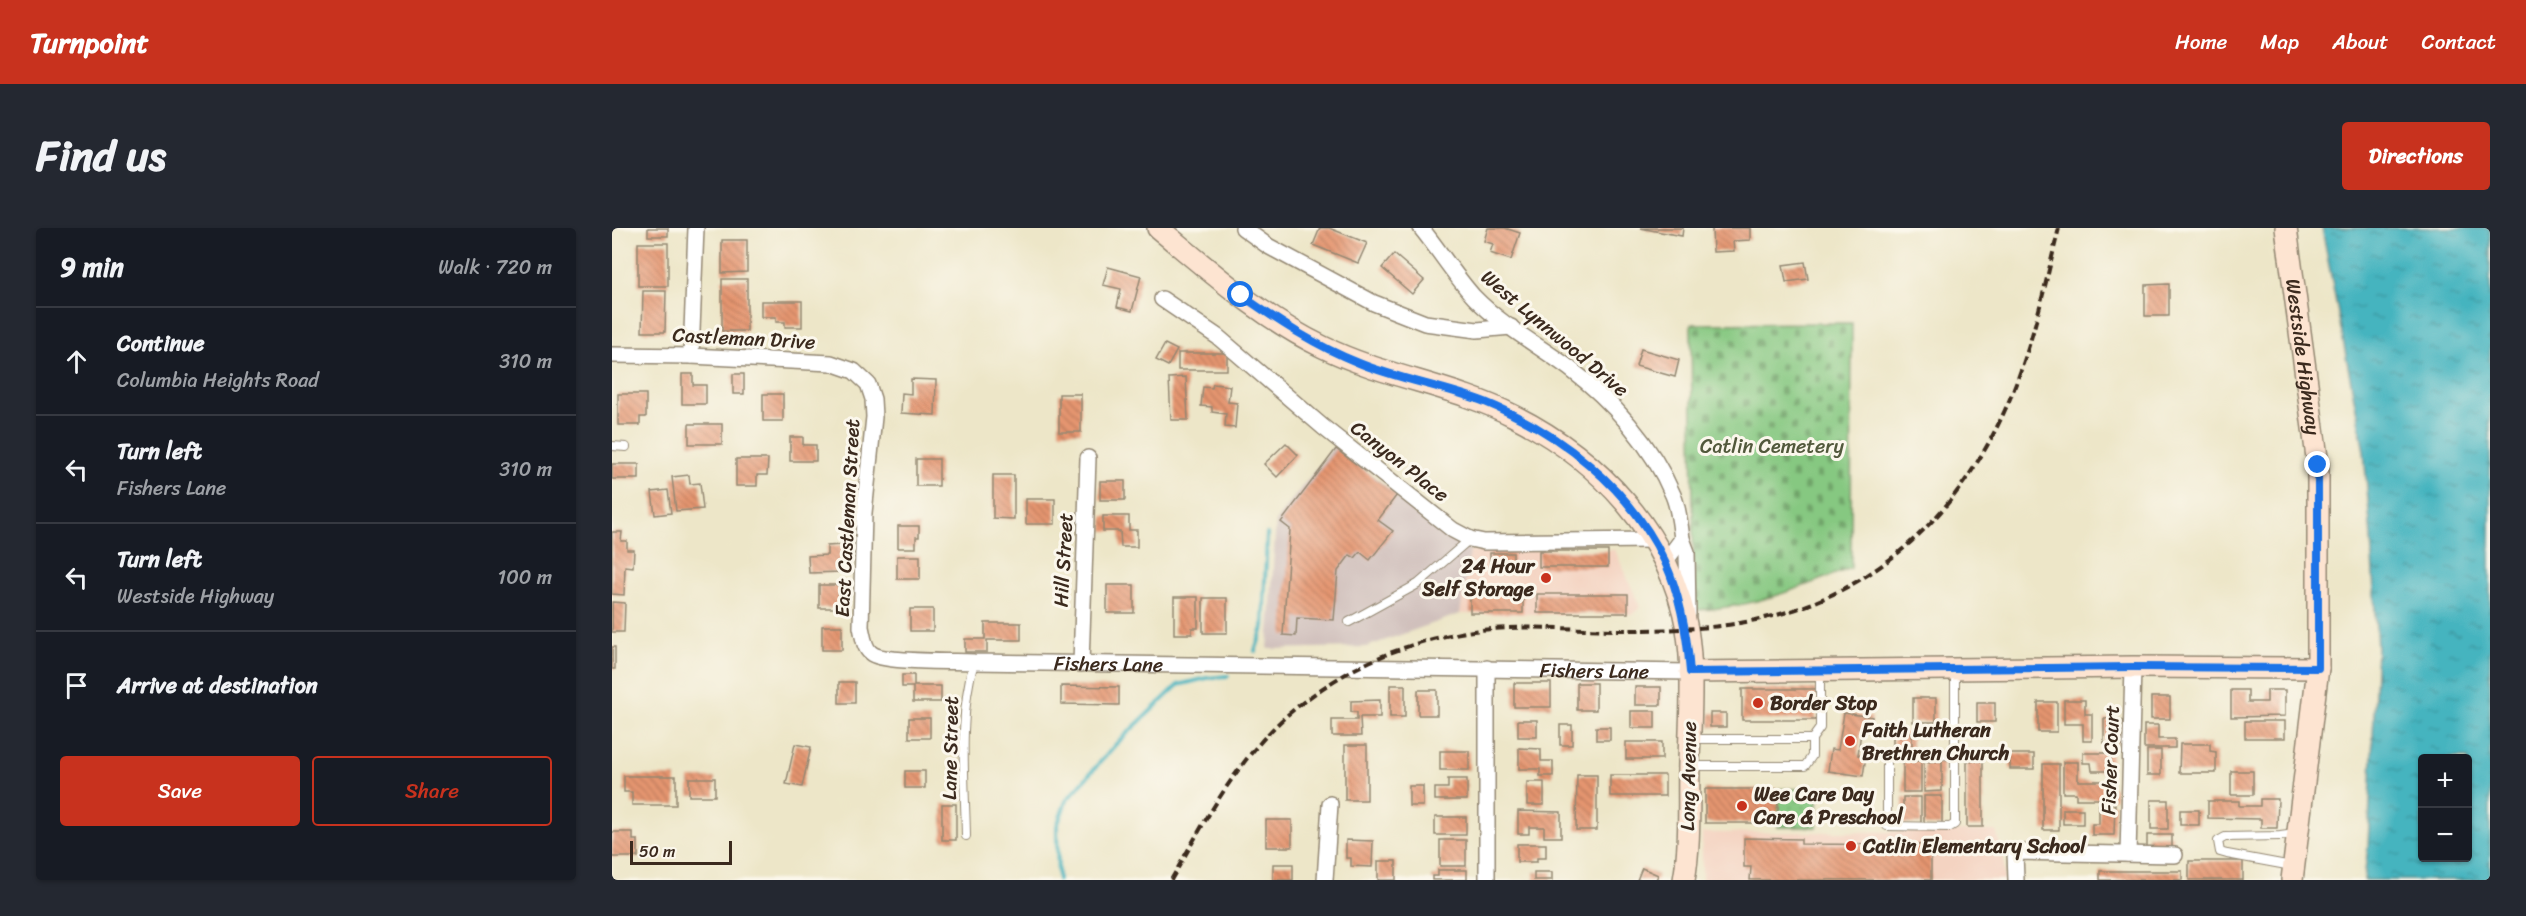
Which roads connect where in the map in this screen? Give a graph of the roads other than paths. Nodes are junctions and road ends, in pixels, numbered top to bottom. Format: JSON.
{"nodes":[{"id":1,"x":696,"y":228,"type":"edge"},
{"id":2,"x":1158,"y":228,"type":"edge"},
{"id":3,"x":1243,"y":228,"type":"edge"},
{"id":4,"x":1421,"y":228,"type":"edge"},
{"id":5,"x":2286,"y":228,"type":"edge"},
{"id":6,"x":1162,"y":299,"type":"dead end"},
{"id":7,"x":1511,"y":327,"type":"junction"},
{"id":8,"x":612,"y":355,"type":"edge"},
{"id":9,"x":692,"y":356,"type":"junction"},
{"id":10,"x":868,"y":384,"type":"joint"},
{"id":11,"x":612,"y":446,"type":"edge"},
{"id":12,"x":626,"y":447,"type":"dead end"},
{"id":13,"x":1088,"y":458,"type":"dead end"},
{"id":14,"x":1470,"y":539,"type":"junction"},
{"id":15,"x":1682,"y":539,"type":"junction"},
{"id":16,"x":1653,"y":540,"type":"junction"},
{"id":17,"x":1665,"y":562,"type":"junction"},
{"id":18,"x":1349,"y":622,"type":"dead end"},
{"id":19,"x":1687,"y":629,"type":"junction"},
{"id":20,"x":871,"y":653,"type":"joint"},
{"id":21,"x":974,"y":662,"type":"junction"},
{"id":22,"x":1081,"y":664,"type":"junction"},
{"id":23,"x":2133,"y":667,"type":"junction"},
{"id":24,"x":1487,"y":668,"type":"junction"},
{"id":25,"x":2318,"y":668,"type":"junction"},
{"id":26,"x":1955,"y":669,"type":"junction"},
{"id":27,"x":1820,"y":670,"type":"junction"},
{"id":28,"x":1690,"y":672,"type":"junction"},
{"id":29,"x":1689,"y":740,"type":"junction"},
{"id":30,"x":1812,"y":740,"type":"junction"},
{"id":31,"x":1955,"y":755,"type":"junction"},
{"id":32,"x":1688,"y":766,"type":"junction"},
{"id":33,"x":1330,"y":804,"type":"dead end"},
{"id":34,"x":2298,"y":834,"type":"junction"},
{"id":35,"x":966,"y":836,"type":"dead end"},
{"id":36,"x":2128,"y":854,"type":"junction"},
{"id":37,"x":2175,"y":855,"type":"dead end"},
{"id":38,"x":2293,"y":873,"type":"edge"},
{"id":39,"x":1325,"y":880,"type":"edge"},
{"id":40,"x":1487,"y":880,"type":"edge"},
{"id":41,"x":1684,"y":880,"type":"edge"},
{"id":42,"x":2016,"y":880,"type":"edge"}],
"edges":[{"from":1,"to":9,"type":"street"},
{"from":2,"to":16,"type":"street","name":"Long Avenue"},
{"from":3,"to":7,"type":"street"},
{"from":4,"to":7,"type":"street","name":"West Lynnwood Drive"},
{"from":5,"to":25,"type":"street","name":"Westside Highway"},
{"from":6,"to":14,"type":"street","name":"Canyon Place"},
{"from":7,"to":15,"type":"street","name":"West Lynnwood Drive"},
{"from":8,"to":9,"type":"street","name":"Castleman Drive"},
{"from":9,"to":10,"type":"street","name":"Castleman Drive"},
{"from":10,"to":20,"type":"street","name":"East Castleman Street"},
{"from":11,"to":12,"type":"lane"},
{"from":13,"to":22,"type":"street","name":"Hill Street"},
{"from":14,"to":16,"type":"street","name":"Canyon Place"},
{"from":14,"to":18,"type":"lane"},
{"from":15,"to":17,"type":"street"},
{"from":15,"to":19,"type":"street","name":"West Lynnwood Drive"},
{"from":16,"to":17,"type":"street","name":"Long Avenue"},
{"from":17,"to":19,"type":"street","name":"Long Avenue"},
{"from":19,"to":28,"type":"street","name":"Long Avenue"},
{"from":20,"to":21,"type":"street","name":"Fishers Lane"},
{"from":21,"to":22,"type":"street","name":"Fishers Lane"},
{"from":21,"to":35,"type":"lane","name":"Lane Street"},
{"from":22,"to":24,"type":"street","name":"Fishers Lane"},
{"from":23,"to":25,"type":"street","name":"Fishers Lane"},
{"from":23,"to":26,"type":"street","name":"Fishers Lane"},
{"from":23,"to":36,"type":"street","name":"Fisher Court"},
{"from":24,"to":28,"type":"street","name":"Fishers Lane"},
{"from":24,"to":40,"type":"street"},
{"from":25,"to":34,"type":"street","name":"Westside Highway"},
{"from":26,"to":27,"type":"street","name":"Fishers Lane"},
{"from":26,"to":31,"type":"lane"},
{"from":27,"to":28,"type":"street","name":"Fishers Lane"},
{"from":27,"to":30,"type":"lane"},
{"from":28,"to":29,"type":"street","name":"Long Avenue"},
{"from":29,"to":30,"type":"lane"},
{"from":29,"to":32,"type":"street","name":"Long Avenue"},
{"from":30,"to":32,"type":"lane"},
{"from":31,"to":31,"type":"lane"},
{"from":32,"to":41,"type":"street","name":"Long Avenue"},
{"from":33,"to":39,"type":"street"},
{"from":34,"to":38,"type":"street","name":"Westside Highway"},
{"from":34,"to":38,"type":"lane"},
{"from":36,"to":37,"type":"street"},
{"from":36,"to":42,"type":"street"}]}
